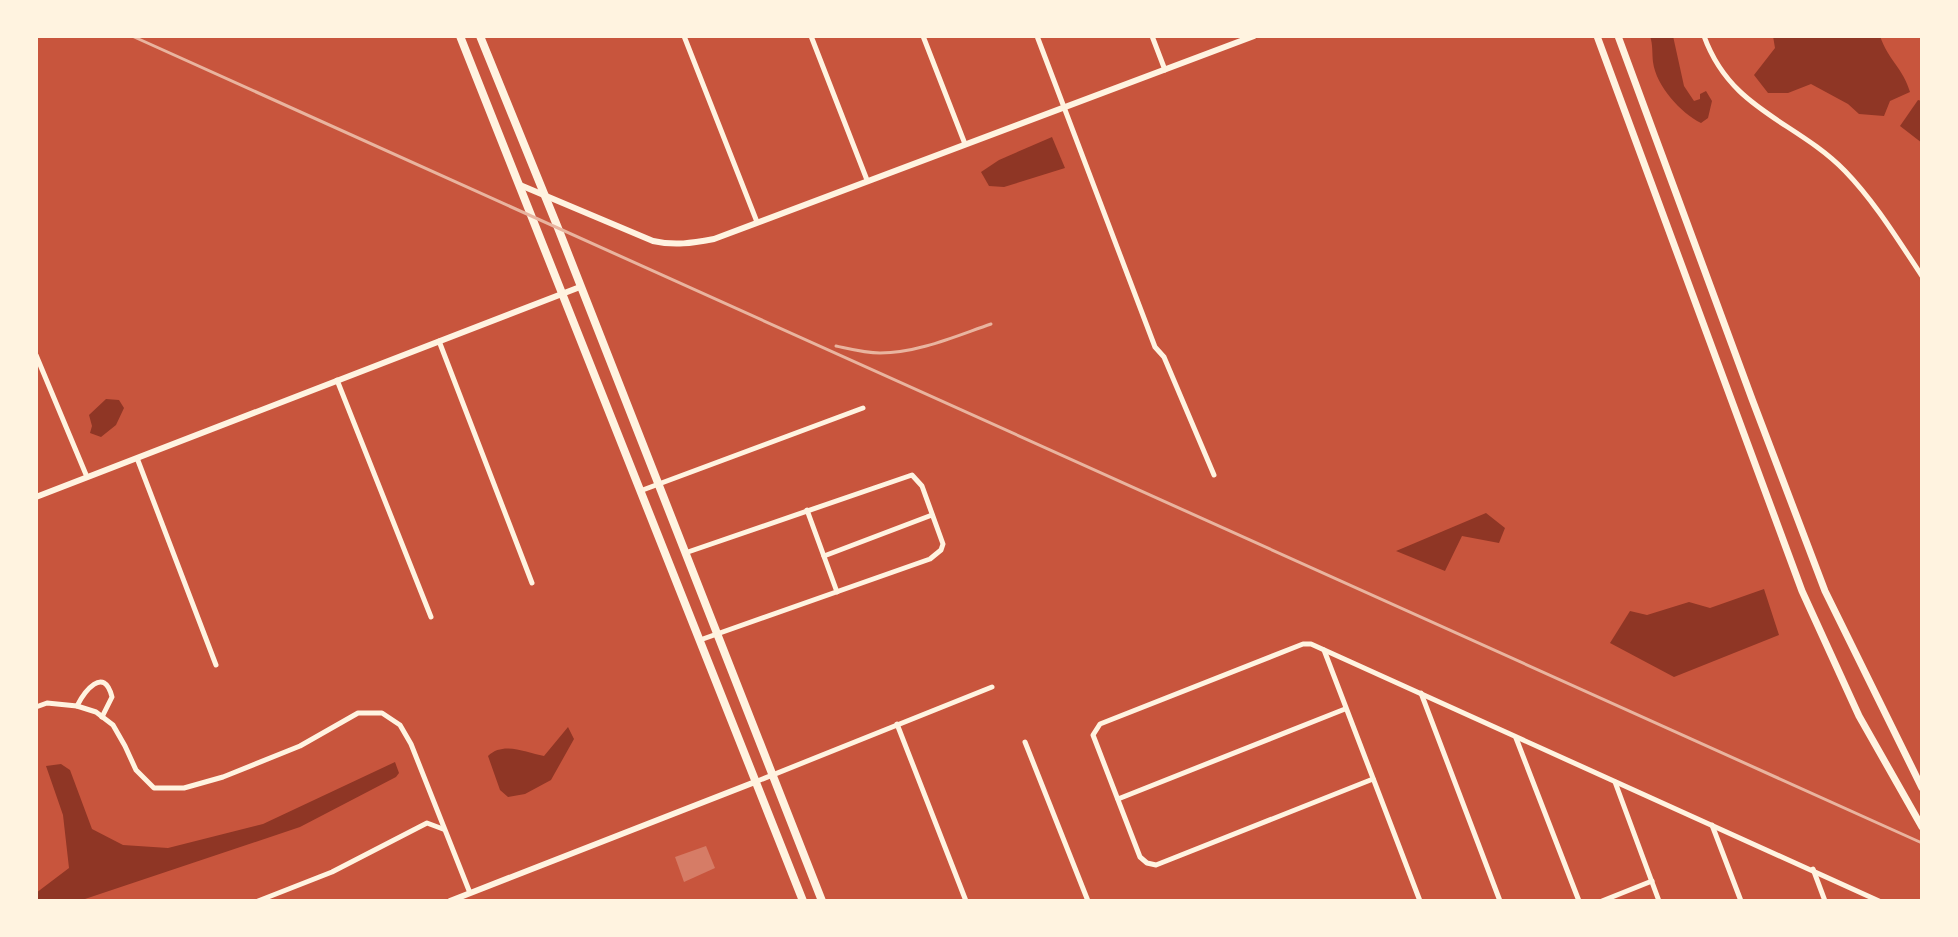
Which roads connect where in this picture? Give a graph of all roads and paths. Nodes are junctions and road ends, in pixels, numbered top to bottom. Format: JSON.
{"nodes":[{"id":1,"x":460,"y":36,"type":"edge"},
{"id":2,"x":684,"y":36,"type":"edge"},
{"id":3,"x":811,"y":36,"type":"edge"},
{"id":4,"x":923,"y":36,"type":"edge"},
{"id":5,"x":1037,"y":36,"type":"edge"},
{"id":6,"x":1152,"y":36,"type":"edge"},
{"id":7,"x":1254,"y":36,"type":"edge"},
{"id":8,"x":1597,"y":36,"type":"edge"},
{"id":9,"x":1618,"y":36,"type":"edge"},
{"id":10,"x":1704,"y":36,"type":"edge"},
{"id":11,"x":481,"y":38,"type":"edge"},
{"id":12,"x":464,"y":47,"type":"junction"},
{"id":13,"x":1165,"y":70,"type":"junction"},
{"id":14,"x":1065,"y":107,"type":"junction"},
{"id":15,"x":965,"y":144,"type":"junction"},
{"id":16,"x":867,"y":180,"type":"junction"},
{"id":17,"x":520,"y":185,"type":"junction"},
{"id":18,"x":545,"y":195,"type":"junction"},
{"id":19,"x":757,"y":222,"type":"junction"},
{"id":20,"x":1922,"y":276,"type":"edge"},
{"id":21,"x":580,"y":287,"type":"junction"},
{"id":22,"x":562,"y":294,"type":"junction"},
{"id":23,"x":439,"y":340,"type":"junction"},
{"id":24,"x":36,"y":355,"type":"edge"},
{"id":25,"x":337,"y":380,"type":"junction"},
{"id":26,"x":863,"y":408,"type":"dead end"},
{"id":27,"x":136,"y":457,"type":"junction"},
{"id":28,"x":1214,"y":475,"type":"dead end"},
{"id":29,"x":87,"y":477,"type":"junction"},
{"id":30,"x":658,"y":485,"type":"junction"},
{"id":31,"x":639,"y":491,"type":"junction"},
{"id":32,"x":36,"y":497,"type":"edge"},
{"id":33,"x":807,"y":510,"type":"junction"},
{"id":34,"x":932,"y":515,"type":"junction"},
{"id":35,"x":685,"y":553,"type":"junction"},
{"id":36,"x":824,"y":556,"type":"junction"},
{"id":37,"x":532,"y":583,"type":"dead end"},
{"id":38,"x":837,"y":592,"type":"junction"},
{"id":39,"x":431,"y":617,"type":"dead end"},
{"id":40,"x":717,"y":634,"type":"junction"},
{"id":41,"x":699,"y":640,"type":"junction"},
{"id":42,"x":1324,"y":650,"type":"junction"},
{"id":43,"x":216,"y":665,"type":"dead end"},
{"id":44,"x":992,"y":687,"type":"dead end"},
{"id":45,"x":1421,"y":693,"type":"junction"},
{"id":46,"x":77,"y":706,"type":"junction"},
{"id":47,"x":36,"y":707,"type":"edge"},
{"id":48,"x":1345,"y":709,"type":"junction"},
{"id":49,"x":102,"y":717,"type":"junction"},
{"id":50,"x":897,"y":724,"type":"junction"},
{"id":51,"x":1516,"y":738,"type":"junction"},
{"id":52,"x":1025,"y":742,"type":"dead end"},
{"id":53,"x":772,"y":775,"type":"junction"},
{"id":54,"x":1373,"y":779,"type":"junction"},
{"id":55,"x":755,"y":782,"type":"junction"},
{"id":56,"x":1614,"y":782,"type":"junction"},
{"id":57,"x":1922,"y":788,"type":"edge"},
{"id":58,"x":1118,"y":799,"type":"junction"},
{"id":59,"x":1712,"y":825,"type":"junction"},
{"id":60,"x":1922,"y":827,"type":"edge"},
{"id":61,"x":443,"y":829,"type":"junction"},
{"id":62,"x":1813,"y":869,"type":"junction"},
{"id":63,"x":1652,"y":881,"type":"junction"},
{"id":64,"x":470,"y":893,"type":"junction"},
{"id":65,"x":258,"y":901,"type":"edge"},
{"id":66,"x":450,"y":901,"type":"edge"},
{"id":67,"x":803,"y":901,"type":"edge"},
{"id":68,"x":822,"y":901,"type":"edge"},
{"id":69,"x":966,"y":901,"type":"edge"},
{"id":70,"x":1088,"y":901,"type":"edge"},
{"id":71,"x":1420,"y":901,"type":"edge"},
{"id":72,"x":1500,"y":901,"type":"edge"},
{"id":73,"x":1579,"y":901,"type":"edge"},
{"id":74,"x":1602,"y":901,"type":"edge"},
{"id":75,"x":1659,"y":901,"type":"edge"},
{"id":76,"x":1741,"y":901,"type":"edge"},
{"id":77,"x":1825,"y":901,"type":"edge"},
{"id":78,"x":1879,"y":901,"type":"edge"}],
"edges":[{"from":1,"to":12,"type":"main road"},
{"from":2,"to":19,"type":"street"},
{"from":3,"to":16,"type":"street"},
{"from":4,"to":15,"type":"street"},
{"from":5,"to":14,"type":"street"},
{"from":6,"to":13,"type":"street"},
{"from":7,"to":13,"type":"street"},
{"from":8,"to":60,"type":"main road"},
{"from":9,"to":57,"type":"main road"},
{"from":10,"to":20,"type":"street"},
{"from":11,"to":12,"type":"main road"},
{"from":11,"to":18,"type":"main road"},
{"from":12,"to":17,"type":"main road"},
{"from":13,"to":14,"type":"street"},
{"from":14,"to":15,"type":"street"},
{"from":14,"to":28,"type":"street"},
{"from":15,"to":16,"type":"street"},
{"from":16,"to":19,"type":"street"},
{"from":17,"to":18,"type":"street"},
{"from":17,"to":22,"type":"main road"},
{"from":18,"to":19,"type":"street"},
{"from":18,"to":21,"type":"main road"},
{"from":21,"to":22,"type":"street"},
{"from":21,"to":30,"type":"main road"},
{"from":22,"to":23,"type":"street"},
{"from":22,"to":31,"type":"main road"},
{"from":23,"to":25,"type":"street"},
{"from":23,"to":37,"type":"street"},
{"from":24,"to":29,"type":"street"},
{"from":25,"to":27,"type":"street"},
{"from":25,"to":39,"type":"street"},
{"from":26,"to":30,"type":"street"},
{"from":27,"to":29,"type":"street"},
{"from":27,"to":43,"type":"street"},
{"from":29,"to":32,"type":"street"},
{"from":30,"to":31,"type":"street"},
{"from":30,"to":35,"type":"main road"},
{"from":31,"to":41,"type":"main road"},
{"from":33,"to":34,"type":"street"},
{"from":33,"to":35,"type":"street"},
{"from":33,"to":36,"type":"street"},
{"from":34,"to":36,"type":"street"},
{"from":34,"to":38,"type":"street"},
{"from":35,"to":40,"type":"main road"},
{"from":36,"to":38,"type":"street"},
{"from":38,"to":40,"type":"street"},
{"from":40,"to":41,"type":"street"},
{"from":40,"to":53,"type":"main road"},
{"from":41,"to":55,"type":"main road"},
{"from":42,"to":45,"type":"street"},
{"from":42,"to":48,"type":"street"},
{"from":42,"to":58,"type":"street"},
{"from":44,"to":50,"type":"street"},
{"from":45,"to":51,"type":"street"},
{"from":45,"to":72,"type":"street"},
{"from":46,"to":47,"type":"street"},
{"from":46,"to":49,"type":"street"},
{"from":46,"to":49,"type":"street"},
{"from":48,"to":54,"type":"street"},
{"from":48,"to":58,"type":"street"},
{"from":49,"to":61,"type":"street"},
{"from":50,"to":53,"type":"street"},
{"from":50,"to":69,"type":"street"},
{"from":51,"to":56,"type":"street"},
{"from":51,"to":73,"type":"street"},
{"from":52,"to":70,"type":"street"},
{"from":53,"to":55,"type":"street"},
{"from":53,"to":68,"type":"main road"},
{"from":54,"to":58,"type":"street"},
{"from":54,"to":71,"type":"street"},
{"from":55,"to":64,"type":"street"},
{"from":55,"to":67,"type":"main road"},
{"from":56,"to":59,"type":"street"},
{"from":56,"to":63,"type":"street"},
{"from":59,"to":62,"type":"street"},
{"from":59,"to":76,"type":"street"},
{"from":61,"to":64,"type":"street"},
{"from":61,"to":65,"type":"street"},
{"from":62,"to":77,"type":"street"},
{"from":62,"to":78,"type":"street"},
{"from":63,"to":74,"type":"street"},
{"from":63,"to":75,"type":"street"},
{"from":64,"to":66,"type":"street"}]}
